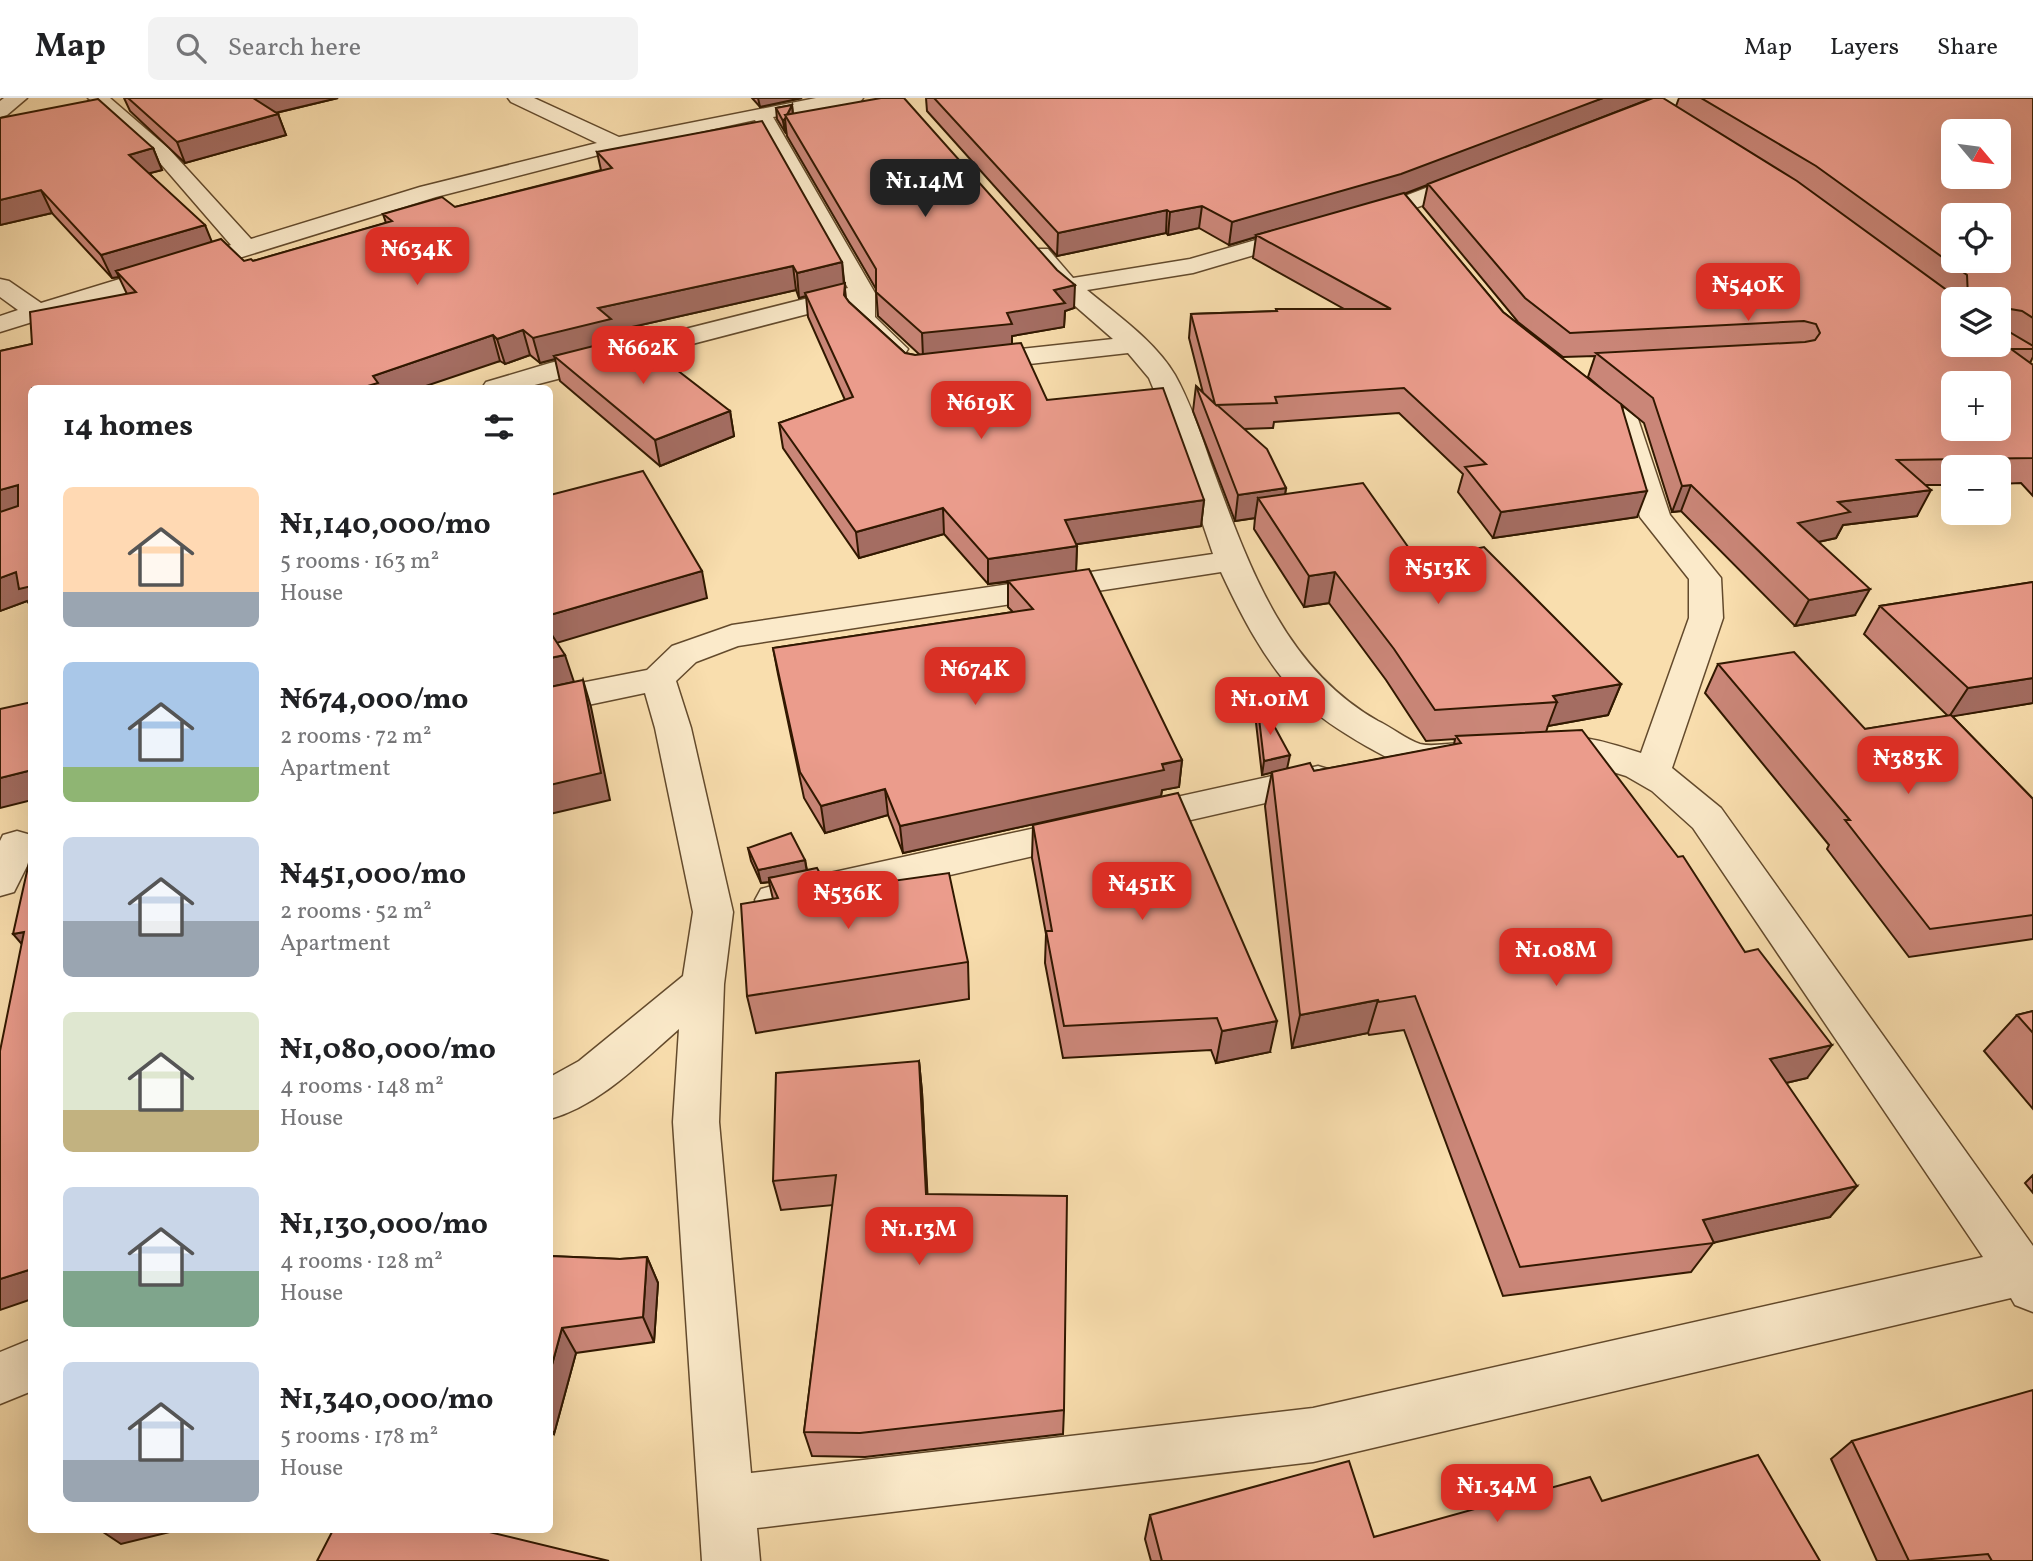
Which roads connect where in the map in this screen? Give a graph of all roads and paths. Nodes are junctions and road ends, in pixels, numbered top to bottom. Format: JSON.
{"nodes":[{"id":1,"x":16,"y":98,"type":"edge"},
{"id":2,"x":518,"y":98,"type":"edge"},
{"id":3,"x":853,"y":98,"type":"edge"},
{"id":4,"x":99,"y":107,"type":"edge"},
{"id":5,"x":1676,"y":109,"type":"edge"},
{"id":6,"x":0,"y":111,"type":"edge"},
{"id":7,"x":761,"y":113,"type":"junction"},
{"id":8,"x":1604,"y":126,"type":"edge"},
{"id":9,"x":617,"y":145,"type":"junction"},
{"id":10,"x":1492,"y":170,"type":"edge"},
{"id":11,"x":1021,"y":233,"type":"edge"},
{"id":12,"x":246,"y":248,"type":"junction"},
{"id":13,"x":0,"y":286,"type":"edge"},
{"id":14,"x":1068,"y":286,"type":"junction"},
{"id":15,"x":863,"y":293,"type":"junction"},
{"id":16,"x":37,"y":312,"type":"junction"},
{"id":17,"x":0,"y":324,"type":"edge"},
{"id":18,"x":1135,"y":344,"type":"junction"},
{"id":19,"x":950,"y":365,"type":"edge"},
{"id":20,"x":916,"y":369,"type":"edge"},
{"id":21,"x":1567,"y":376,"type":"edge"},
{"id":22,"x":506,"y":385,"type":"edge"},
{"id":23,"x":1231,"y":561,"type":"junction"},
{"id":24,"x":658,"y":679,"type":"junction"},
{"id":25,"x":553,"y":700,"type":"edge"},
{"id":26,"x":1415,"y":757,"type":"junction"},
{"id":27,"x":1652,"y":773,"type":"junction"},
{"id":28,"x":16,"y":845,"type":"edge"},
{"id":29,"x":0,"y":881,"type":"edge"},
{"id":30,"x":713,"y":912,"type":"junction"},
{"id":31,"x":703,"y":985,"type":"junction"},
{"id":32,"x":553,"y":1098,"type":"edge"},
{"id":33,"x":2027,"y":1280,"type":"edge"},
{"id":34,"x":28,"y":1367,"type":"edge"},
{"id":35,"x":0,"y":1378,"type":"edge"},
{"id":36,"x":726,"y":1504,"type":"junction"},
{"id":37,"x":731,"y":1561,"type":"edge"}],
"edges":[{"from":1,"to":6,"type":"street"},
{"from":2,"to":9,"type":"street"},
{"from":3,"to":7,"type":"street"},
{"from":4,"to":12,"type":"street"},
{"from":5,"to":8,"type":"street"},
{"from":7,"to":9,"type":"street"},
{"from":7,"to":15,"type":"street"},
{"from":9,"to":12,"type":"street"},
{"from":10,"to":14,"type":"street"},
{"from":11,"to":14,"type":"street"},
{"from":12,"to":16,"type":"street"},
{"from":13,"to":16,"type":"street"},
{"from":14,"to":18,"type":"street"},
{"from":15,"to":20,"type":"street"},
{"from":15,"to":22,"type":"street"},
{"from":16,"to":17,"type":"street"},
{"from":18,"to":19,"type":"street"},
{"from":18,"to":23,"type":"street"},
{"from":21,"to":27,"type":"street"},
{"from":23,"to":24,"type":"street"},
{"from":23,"to":26,"type":"street"},
{"from":24,"to":25,"type":"street"},
{"from":24,"to":30,"type":"street"},
{"from":26,"to":27,"type":"street"},
{"from":26,"to":30,"type":"street"},
{"from":27,"to":33,"type":"street"},
{"from":28,"to":29,"type":"street"},
{"from":30,"to":31,"type":"street"},
{"from":31,"to":32,"type":"street"},
{"from":31,"to":36,"type":"street"},
{"from":33,"to":36,"type":"street"},
{"from":34,"to":35,"type":"street"},
{"from":36,"to":37,"type":"street"}]}
